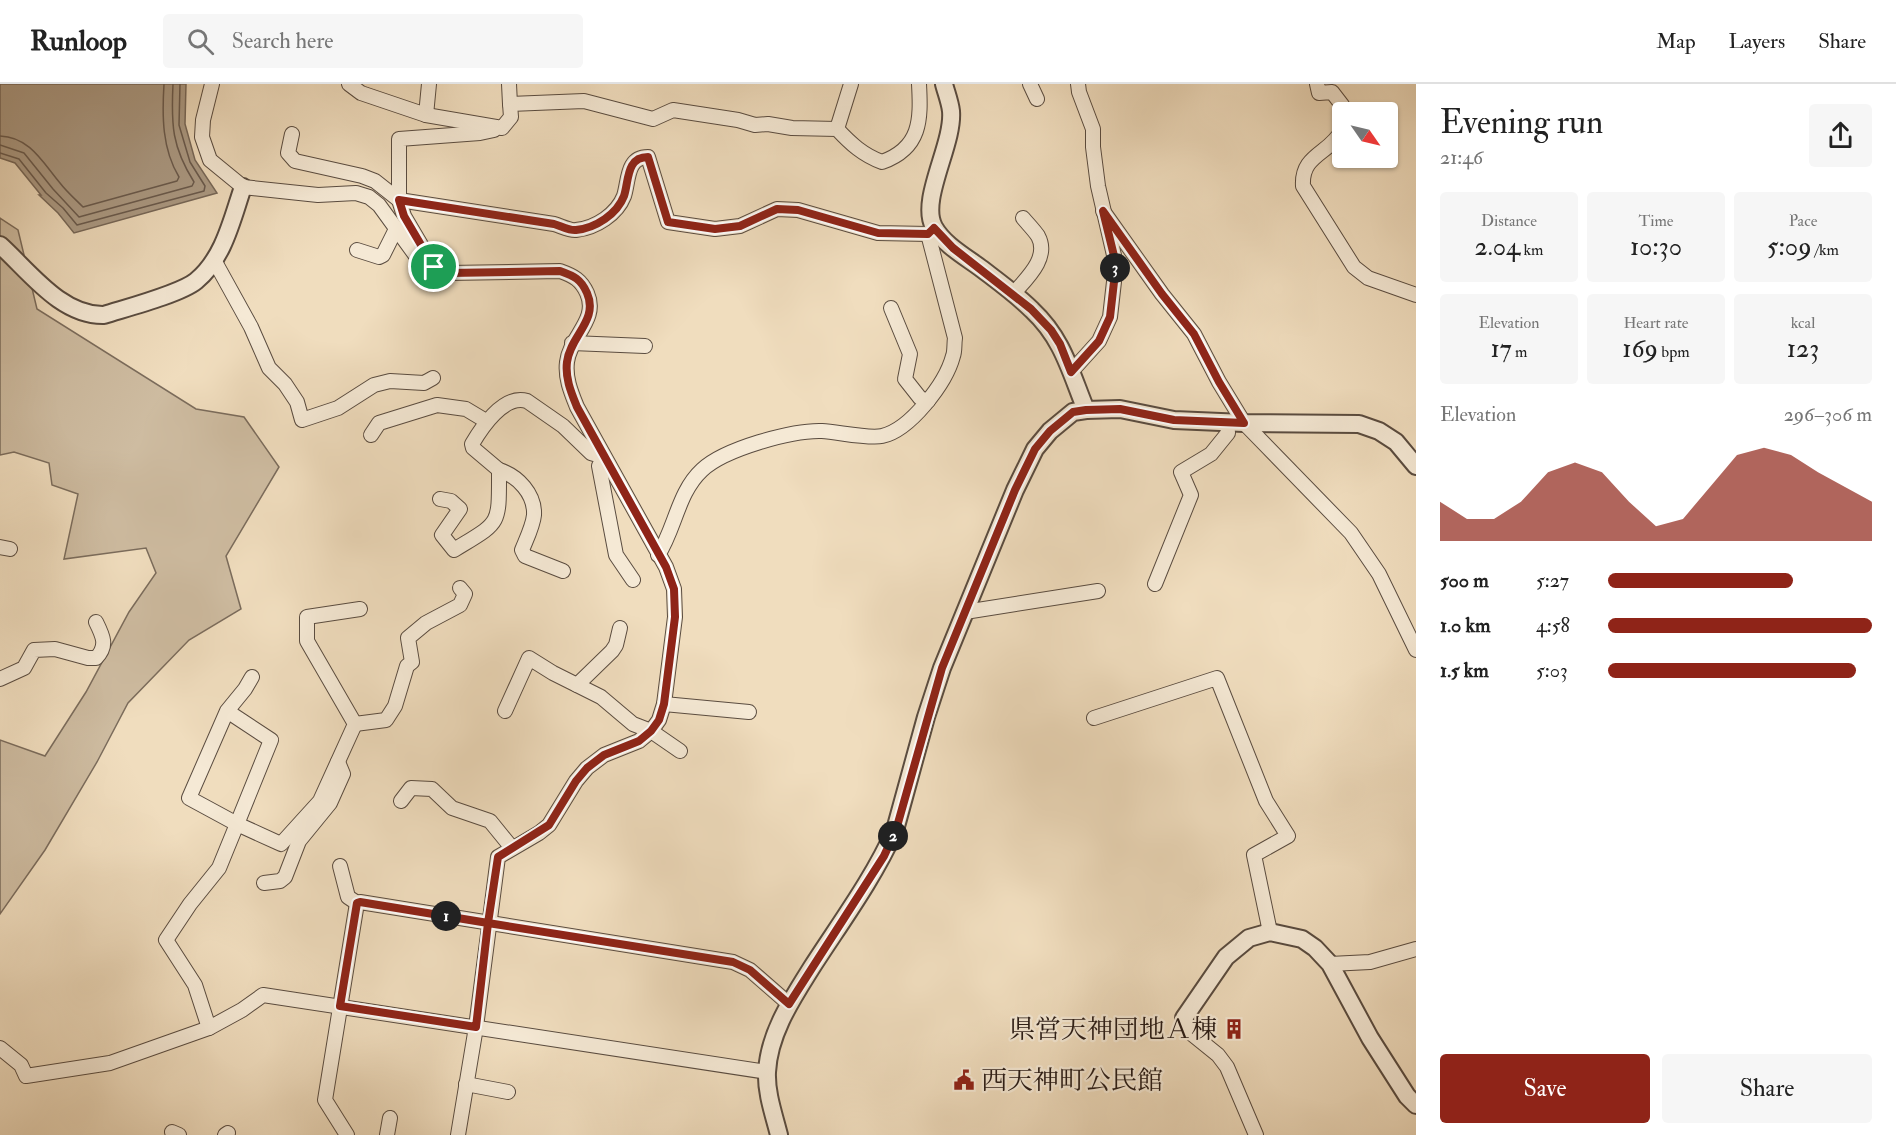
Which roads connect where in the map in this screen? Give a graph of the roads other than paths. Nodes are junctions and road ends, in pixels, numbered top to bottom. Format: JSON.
{"nodes":[{"id":1,"x":212,"y":84,"type":"edge"},
{"id":2,"x":349,"y":84,"type":"edge"},
{"id":3,"x":429,"y":84,"type":"edge"},
{"id":4,"x":509,"y":84,"type":"edge"},
{"id":5,"x":851,"y":84,"type":"edge"},
{"id":6,"x":919,"y":84,"type":"edge"},
{"id":7,"x":1030,"y":84,"type":"edge"},
{"id":8,"x":1078,"y":84,"type":"edge"},
{"id":9,"x":1317,"y":84,"type":"edge"},
{"id":10,"x":946,"y":85,"type":"edge"},
{"id":11,"x":1037,"y":99,"type":"dead end"},
{"id":12,"x":1340,"y":102,"type":"edge"},
{"id":13,"x":510,"y":104,"type":"junction"},
{"id":14,"x":426,"y":115,"type":"junction"},
{"id":15,"x":502,"y":128,"type":"junction"},
{"id":16,"x":837,"y":129,"type":"junction"},
{"id":17,"x":292,"y":134,"type":"dead end"},
{"id":18,"x":1332,"y":140,"type":"edge"},
{"id":19,"x":243,"y":186,"type":"junction"},
{"id":20,"x":399,"y":200,"type":"junction"},
{"id":21,"x":1103,"y":211,"type":"junction"},
{"id":22,"x":1023,"y":218,"type":"dead end"},
{"id":23,"x":396,"y":229,"type":"junction"},
{"id":24,"x":931,"y":231,"type":"junction"},
{"id":25,"x":0,"y":245,"type":"edge"},
{"id":26,"x":357,"y":250,"type":"dead end"},
{"id":27,"x":214,"y":260,"type":"junction"},
{"id":28,"x":434,"y":267,"type":"junction"},
{"id":29,"x":1013,"y":294,"type":"junction"},
{"id":30,"x":1416,"y":295,"type":"edge"},
{"id":31,"x":891,"y":308,"type":"dead end"},
{"id":32,"x":572,"y":343,"type":"junction"},
{"id":33,"x":645,"y":346,"type":"dead end"},
{"id":34,"x":1071,"y":372,"type":"junction"},
{"id":35,"x":433,"y":378,"type":"dead end"},
{"id":36,"x":928,"y":401,"type":"junction"},
{"id":37,"x":1086,"y":410,"type":"junction"},
{"id":38,"x":486,"y":421,"type":"junction"},
{"id":39,"x":1236,"y":423,"type":"junction"},
{"id":40,"x":371,"y":435,"type":"dead end"},
{"id":41,"x":604,"y":457,"type":"junction"},
{"id":42,"x":1416,"y":466,"type":"edge"},
{"id":43,"x":499,"y":470,"type":"junction"},
{"id":44,"x":440,"y":499,"type":"dead end"},
{"id":45,"x":658,"y":555,"type":"junction"},
{"id":46,"x":563,"y":571,"type":"dead end"},
{"id":47,"x":633,"y":580,"type":"dead end"},
{"id":48,"x":1155,"y":584,"type":"dead end"},
{"id":49,"x":460,"y":588,"type":"dead end"},
{"id":50,"x":1098,"y":591,"type":"dead end"},
{"id":51,"x":360,"y":609,"type":"dead end"},
{"id":52,"x":965,"y":612,"type":"junction"},
{"id":53,"x":96,"y":622,"type":"dead end"},
{"id":54,"x":620,"y":628,"type":"dead end"},
{"id":55,"x":1416,"y":650,"type":"edge"},
{"id":56,"x":252,"y":677,"type":"dead end"},
{"id":57,"x":0,"y":679,"type":"edge"},
{"id":58,"x":577,"y":685,"type":"junction"},
{"id":59,"x":664,"y":704,"type":"junction"},
{"id":60,"x":227,"y":711,"type":"junction"},
{"id":61,"x":505,"y":711,"type":"dead end"},
{"id":62,"x":748,"y":712,"type":"dead end"},
{"id":63,"x":1094,"y":718,"type":"dead end"},
{"id":64,"x":355,"y":724,"type":"junction"},
{"id":65,"x":651,"y":731,"type":"junction"},
{"id":66,"x":680,"y":751,"type":"dead end"},
{"id":67,"x":338,"y":762,"type":"junction"},
{"id":68,"x":401,"y":801,"type":"dead end"},
{"id":69,"x":237,"y":824,"type":"junction"},
{"id":70,"x":512,"y":848,"type":"junction"},
{"id":71,"x":340,"y":866,"type":"dead end"},
{"id":72,"x":264,"y":883,"type":"dead end"},
{"id":73,"x":357,"y":903,"type":"junction"},
{"id":74,"x":488,"y":923,"type":"junction"},
{"id":75,"x":1270,"y":932,"type":"junction"},
{"id":76,"x":1416,"y":949,"type":"edge"},
{"id":77,"x":1330,"y":964,"type":"junction"},
{"id":78,"x":789,"y":1004,"type":"junction"},
{"id":79,"x":340,"y":1006,"type":"junction"},
{"id":80,"x":1184,"y":1018,"type":"joint"},
{"id":81,"x":476,"y":1027,"type":"junction"},
{"id":82,"x":205,"y":1029,"type":"junction"},
{"id":83,"x":0,"y":1048,"type":"edge"},
{"id":84,"x":767,"y":1072,"type":"junction"},
{"id":85,"x":466,"y":1084,"type":"junction"},
{"id":86,"x":508,"y":1092,"type":"dead end"},
{"id":87,"x":1416,"y":1105,"type":"edge"},
{"id":88,"x":390,"y":1118,"type":"dead end"},
{"id":89,"x":347,"y":1135,"type":"edge"},
{"id":90,"x":387,"y":1135,"type":"edge"},
{"id":91,"x":458,"y":1135,"type":"edge"},
{"id":92,"x":779,"y":1135,"type":"edge"},
{"id":93,"x":1256,"y":1135,"type":"edge"}],
"edges":[{"from":1,"to":19,"type":"street"},
{"from":2,"to":14,"type":"street"},
{"from":3,"to":14,"type":"street"},
{"from":4,"to":13,"type":"street"},
{"from":5,"to":16,"type":"street"},
{"from":6,"to":16,"type":"street"},
{"from":7,"to":11,"type":"street"},
{"from":8,"to":21,"type":"street"},
{"from":9,"to":12,"type":"street"},
{"from":10,"to":24,"type":"street"},
{"from":13,"to":15,"type":"street"},
{"from":13,"to":16,"type":"street"},
{"from":14,"to":15,"type":"street"},
{"from":15,"to":20,"type":"street"},
{"from":17,"to":20,"type":"street"},
{"from":18,"to":30,"type":"street"},
{"from":19,"to":23,"type":"street"},
{"from":19,"to":27,"type":"street"},
{"from":20,"to":24,"type":"street"},
{"from":20,"to":28,"type":"street"},
{"from":21,"to":34,"type":"street"},
{"from":21,"to":39,"type":"street"},
{"from":22,"to":29,"type":"street"},
{"from":23,"to":26,"type":"street"},
{"from":23,"to":28,"type":"street"},
{"from":24,"to":29,"type":"street"},
{"from":24,"to":36,"type":"street"},
{"from":25,"to":27,"type":"street"},
{"from":27,"to":35,"type":"street"},
{"from":28,"to":32,"type":"street"},
{"from":29,"to":34,"type":"street"},
{"from":31,"to":36,"type":"street"},
{"from":32,"to":33,"type":"street"},
{"from":32,"to":41,"type":"street"},
{"from":34,"to":37,"type":"street"},
{"from":36,"to":45,"type":"street"},
{"from":37,"to":39,"type":"street"},
{"from":37,"to":52,"type":"street"},
{"from":38,"to":40,"type":"street"},
{"from":38,"to":41,"type":"street"},
{"from":38,"to":43,"type":"street"},
{"from":39,"to":42,"type":"street"},
{"from":39,"to":48,"type":"street"},
{"from":39,"to":55,"type":"street"},
{"from":41,"to":45,"type":"street"},
{"from":41,"to":47,"type":"street"},
{"from":43,"to":44,"type":"street"},
{"from":43,"to":46,"type":"street"},
{"from":45,"to":59,"type":"street"},
{"from":49,"to":64,"type":"street"},
{"from":50,"to":52,"type":"street"},
{"from":51,"to":64,"type":"street"},
{"from":52,"to":78,"type":"street"},
{"from":53,"to":57,"type":"street"},
{"from":54,"to":58,"type":"street"},
{"from":56,"to":60,"type":"street"},
{"from":58,"to":61,"type":"street"},
{"from":58,"to":65,"type":"street"},
{"from":59,"to":62,"type":"street"},
{"from":59,"to":65,"type":"street"},
{"from":60,"to":69,"type":"street"},
{"from":60,"to":69,"type":"street"},
{"from":63,"to":75,"type":"street"},
{"from":64,"to":67,"type":"street"},
{"from":65,"to":66,"type":"street"},
{"from":65,"to":70,"type":"street"},
{"from":67,"to":69,"type":"street"},
{"from":67,"to":72,"type":"street"},
{"from":68,"to":70,"type":"street"},
{"from":69,"to":82,"type":"street"},
{"from":70,"to":74,"type":"street"},
{"from":71,"to":73,"type":"street"},
{"from":73,"to":74,"type":"street"},
{"from":73,"to":79,"type":"street"},
{"from":74,"to":78,"type":"street"},
{"from":74,"to":81,"type":"street"},
{"from":75,"to":77,"type":"street"},
{"from":75,"to":80,"type":"street"},
{"from":76,"to":77,"type":"street"},
{"from":77,"to":87,"type":"street"},
{"from":78,"to":84,"type":"street"},
{"from":79,"to":81,"type":"street"},
{"from":79,"to":82,"type":"street"},
{"from":79,"to":89,"type":"street"},
{"from":80,"to":93,"type":"street"},
{"from":81,"to":84,"type":"street"},
{"from":81,"to":85,"type":"street"},
{"from":82,"to":83,"type":"street"},
{"from":84,"to":92,"type":"street"},
{"from":85,"to":86,"type":"street"},
{"from":85,"to":91,"type":"street"},
{"from":88,"to":90,"type":"street"}]}
